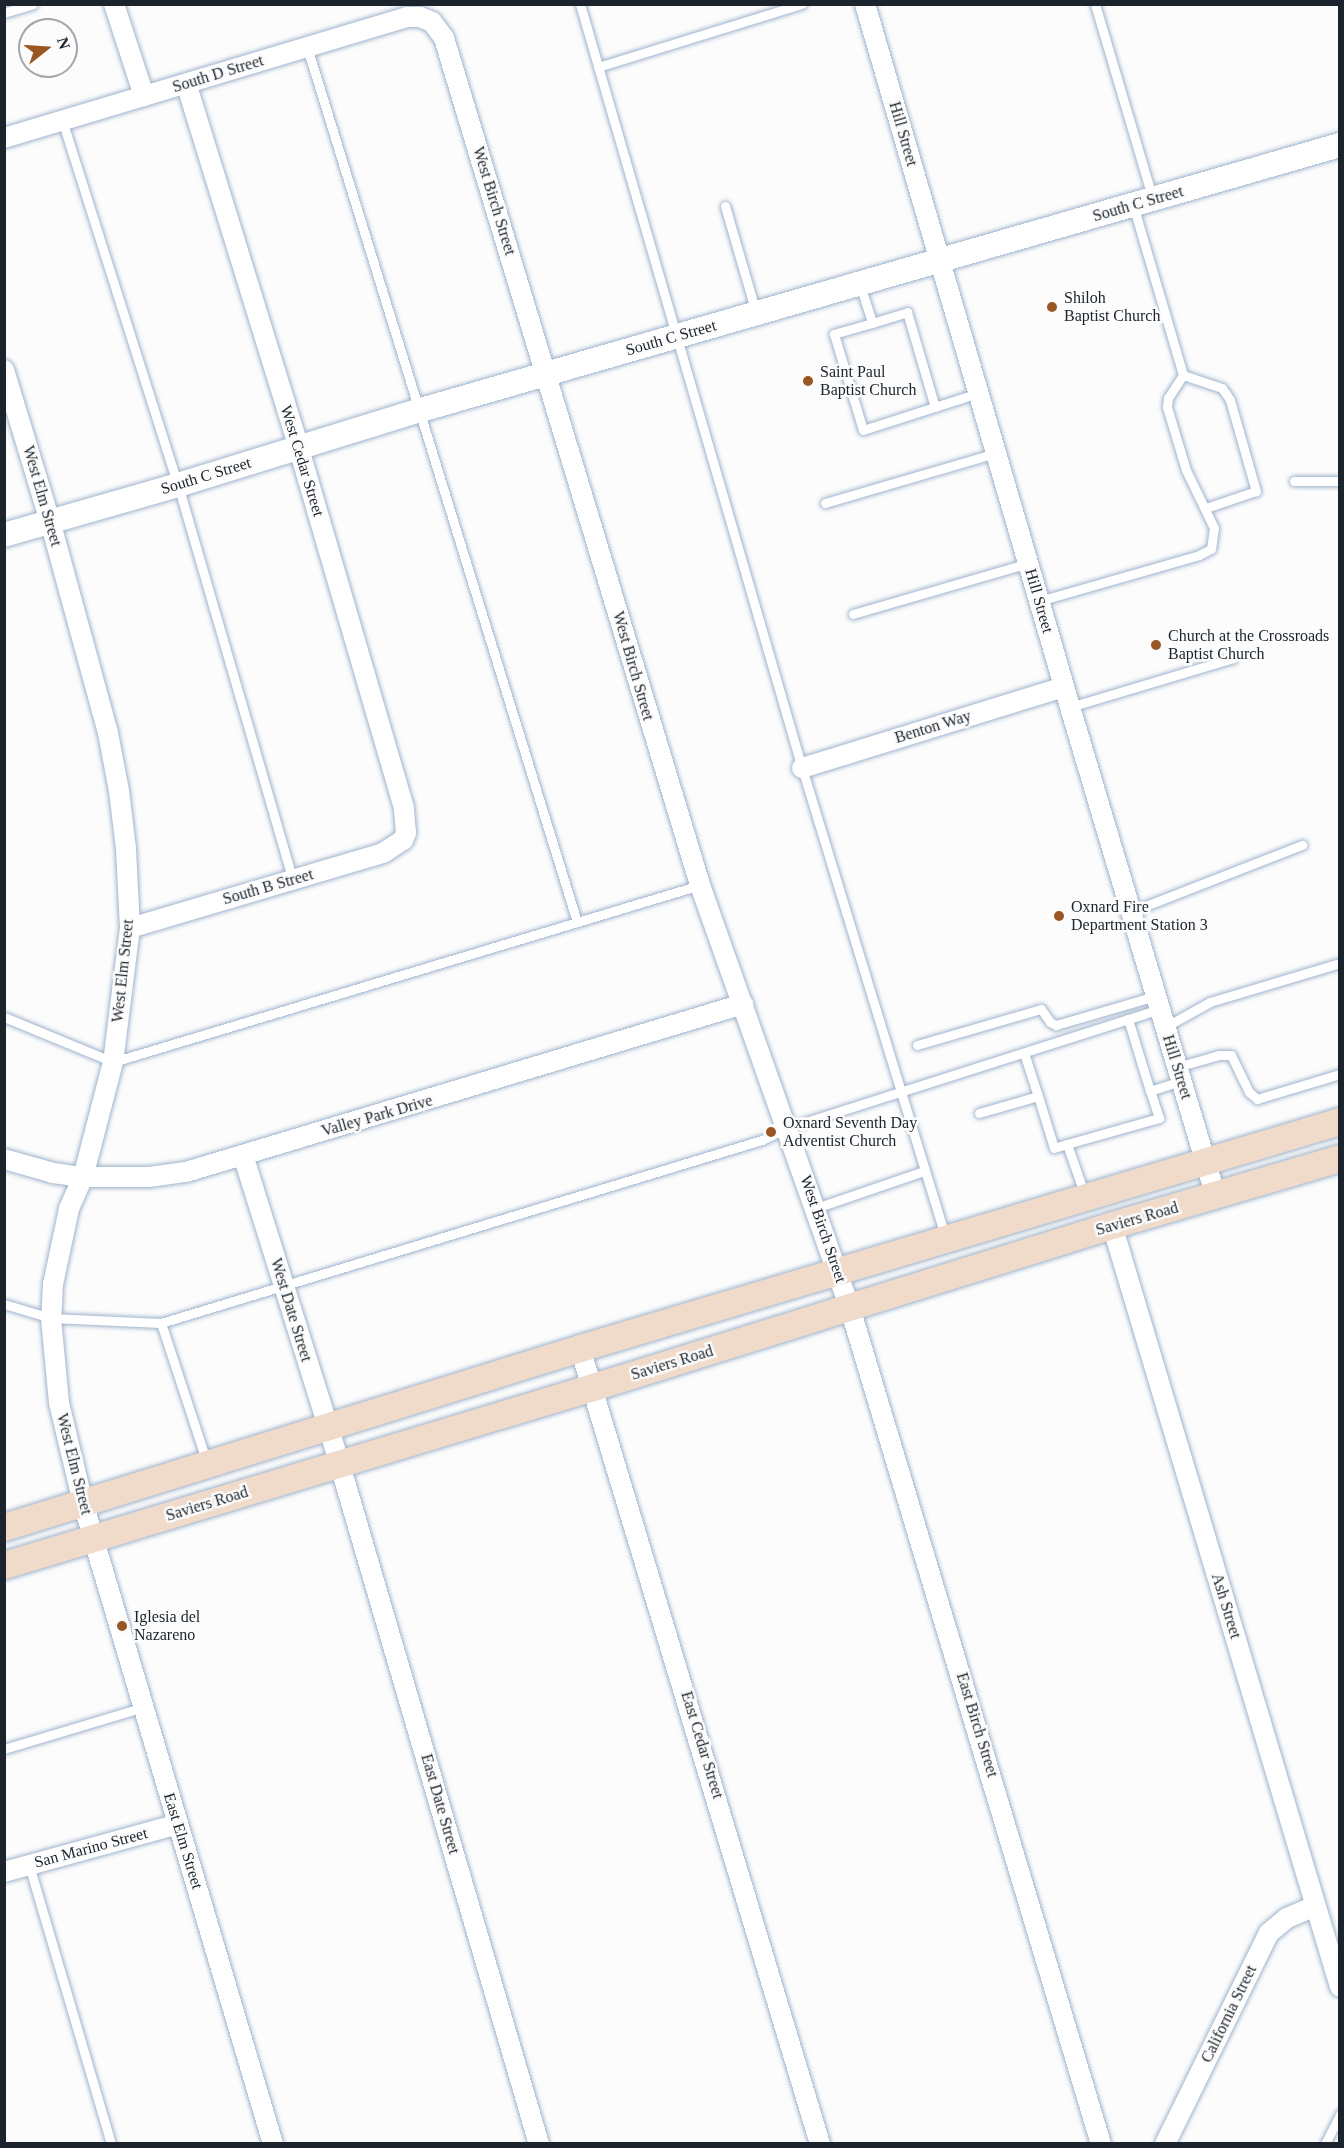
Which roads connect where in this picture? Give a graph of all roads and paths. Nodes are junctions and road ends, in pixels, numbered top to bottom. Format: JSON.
{"nodes":[{"id":1,"x":33,"y":4,"type":"edge"},
{"id":2,"x":114,"y":4,"type":"edge"},
{"id":3,"x":580,"y":4,"type":"edge"},
{"id":4,"x":802,"y":4,"type":"edge"},
{"id":5,"x":865,"y":4,"type":"edge"},
{"id":6,"x":1095,"y":4,"type":"edge"},
{"id":7,"x":4,"y":13,"type":"edge"},
{"id":8,"x":432,"y":22,"type":"joint"},
{"id":9,"x":307,"y":47,"type":"junction"},
{"id":10,"x":598,"y":68,"type":"junction"},
{"id":11,"x":186,"y":84,"type":"junction"},
{"id":12,"x":144,"y":96,"type":"junction"},
{"id":13,"x":62,"y":120,"type":"junction"},
{"id":14,"x":4,"y":138,"type":"edge"},
{"id":15,"x":1340,"y":145,"type":"edge"},
{"id":16,"x":1143,"y":202,"type":"junction"},
{"id":17,"x":725,"y":206,"type":"dead end"},
{"id":18,"x":940,"y":262,"type":"junction"},
{"id":19,"x":860,"y":285,"type":"junction"},
{"id":20,"x":756,"y":314,"type":"junction"},
{"id":21,"x":872,"y":323,"type":"junction"},
{"id":22,"x":677,"y":336,"type":"junction"},
{"id":23,"x":4,"y":370,"type":"edge"},
{"id":24,"x":548,"y":374,"type":"junction"},
{"id":25,"x":1183,"y":375,"type":"junction"},
{"id":26,"x":978,"y":393,"type":"junction"},
{"id":27,"x":935,"y":407,"type":"junction"},
{"id":28,"x":421,"y":410,"type":"junction"},
{"id":29,"x":299,"y":448,"type":"junction"},
{"id":30,"x":996,"y":453,"type":"junction"},
{"id":31,"x":1340,"y":481,"type":"edge"},
{"id":32,"x":1294,"y":482,"type":"dead end"},
{"id":33,"x":178,"y":485,"type":"junction"},
{"id":34,"x":825,"y":503,"type":"dead end"},
{"id":35,"x":1206,"y":508,"type":"junction"},
{"id":36,"x":50,"y":522,"type":"junction"},
{"id":37,"x":4,"y":535,"type":"edge"},
{"id":38,"x":1028,"y":563,"type":"junction"},
{"id":39,"x":1039,"y":601,"type":"junction"},
{"id":40,"x":853,"y":614,"type":"dead end"},
{"id":41,"x":1233,"y":658,"type":"dead end"},
{"id":42,"x":1064,"y":687,"type":"junction"},
{"id":43,"x":1070,"y":707,"type":"junction"},
{"id":44,"x":802,"y":768,"type":"junction"},
{"id":45,"x":403,"y":840,"type":"joint"},
{"id":46,"x":1302,"y":845,"type":"dead end"},
{"id":47,"x":293,"y":880,"type":"junction"},
{"id":48,"x":700,"y":885,"type":"junction"},
{"id":49,"x":1130,"y":912,"type":"junction"},
{"id":50,"x":577,"y":922,"type":"junction"},
{"id":51,"x":130,"y":928,"type":"junction"},
{"id":52,"x":1340,"y":963,"type":"edge"},
{"id":53,"x":743,"y":1004,"type":"junction"},
{"id":54,"x":1160,"y":1011,"type":"junction"},
{"id":55,"x":4,"y":1017,"type":"edge"},
{"id":56,"x":1128,"y":1019,"type":"junction"},
{"id":57,"x":917,"y":1045,"type":"dead end"},
{"id":58,"x":1024,"y":1053,"type":"junction"},
{"id":59,"x":113,"y":1062,"type":"junction"},
{"id":60,"x":1179,"y":1074,"type":"junction"},
{"id":61,"x":1340,"y":1074,"type":"edge"},
{"id":62,"x":1150,"y":1091,"type":"junction"},
{"id":63,"x":899,"y":1092,"type":"junction"},
{"id":64,"x":1038,"y":1096,"type":"junction"},
{"id":65,"x":979,"y":1113,"type":"dead end"},
{"id":66,"x":1340,"y":1121,"type":"edge"},
{"id":67,"x":788,"y":1128,"type":"junction"},
{"id":68,"x":1067,"y":1144,"type":"junction"},
{"id":69,"x":243,"y":1155,"type":"junction"},
{"id":70,"x":1340,"y":1158,"type":"edge"},
{"id":71,"x":4,"y":1159,"type":"edge"},
{"id":72,"x":1206,"y":1162,"type":"junction"},
{"id":73,"x":924,"y":1171,"type":"junction"},
{"id":74,"x":83,"y":1177,"type":"junction"},
{"id":75,"x":1216,"y":1197,"type":"junction"},
{"id":76,"x":1085,"y":1198,"type":"junction"},
{"id":77,"x":816,"y":1208,"type":"junction"},
{"id":78,"x":1112,"y":1225,"type":"junction"},
{"id":79,"x":946,"y":1240,"type":"junction"},
{"id":80,"x":839,"y":1272,"type":"junction"},
{"id":81,"x":283,"y":1287,"type":"junction"},
{"id":82,"x":4,"y":1304,"type":"edge"},
{"id":83,"x":850,"y":1308,"type":"junction"},
{"id":84,"x":51,"y":1318,"type":"junction"},
{"id":85,"x":161,"y":1323,"type":"junction"},
{"id":86,"x":580,"y":1348,"type":"junction"},
{"id":87,"x":593,"y":1387,"type":"junction"},
{"id":88,"x":328,"y":1428,"type":"junction"},
{"id":89,"x":207,"y":1465,"type":"junction"},
{"id":90,"x":340,"y":1465,"type":"junction"},
{"id":91,"x":83,"y":1503,"type":"junction"},
{"id":92,"x":4,"y":1527,"type":"edge"},
{"id":93,"x":94,"y":1538,"type":"junction"},
{"id":94,"x":4,"y":1565,"type":"edge"},
{"id":95,"x":144,"y":1707,"type":"junction"},
{"id":96,"x":4,"y":1749,"type":"edge"},
{"id":97,"x":178,"y":1824,"type":"junction"},
{"id":98,"x":29,"y":1865,"type":"junction"},
{"id":99,"x":4,"y":1872,"type":"edge"},
{"id":100,"x":1315,"y":1906,"type":"junction"},
{"id":101,"x":1340,"y":1987,"type":"edge"},
{"id":102,"x":1340,"y":2114,"type":"edge"},
{"id":103,"x":1328,"y":2142,"type":"edge"},
{"id":104,"x":111,"y":2144,"type":"edge"},
{"id":105,"x":273,"y":2144,"type":"edge"},
{"id":106,"x":539,"y":2144,"type":"edge"},
{"id":107,"x":820,"y":2144,"type":"edge"},
{"id":108,"x":1101,"y":2144,"type":"edge"},
{"id":109,"x":1165,"y":2144,"type":"edge"}],
"edges":[{"from":1,"to":7,"type":"lane"},
{"from":2,"to":12,"type":"street"},
{"from":3,"to":10,"type":"lane"},
{"from":4,"to":10,"type":"lane"},
{"from":5,"to":18,"type":"street","name":"Hill Street"},
{"from":6,"to":16,"type":"lane"},
{"from":8,"to":9,"type":"street","name":"South D Street"},
{"from":8,"to":24,"type":"street","name":"West Birch Street"},
{"from":9,"to":11,"type":"street","name":"South D Street"},
{"from":9,"to":28,"type":"lane"},
{"from":10,"to":22,"type":"lane"},
{"from":11,"to":12,"type":"street","name":"South D Street"},
{"from":11,"to":29,"type":"street","name":"West Cedar Street"},
{"from":12,"to":13,"type":"street","name":"South D Street"},
{"from":13,"to":14,"type":"street","name":"South D Street"},
{"from":13,"to":33,"type":"lane"},
{"from":15,"to":16,"type":"street","name":"South C Street"},
{"from":16,"to":18,"type":"street","name":"South C Street"},
{"from":16,"to":25,"type":"lane"},
{"from":17,"to":20,"type":"lane"},
{"from":18,"to":19,"type":"street","name":"South C Street"},
{"from":18,"to":26,"type":"street","name":"Hill Street"},
{"from":19,"to":20,"type":"street","name":"South C Street"},
{"from":19,"to":21,"type":"lane"},
{"from":20,"to":22,"type":"street","name":"South C Street"},
{"from":21,"to":27,"type":"lane"},
{"from":21,"to":27,"type":"lane"},
{"from":22,"to":24,"type":"street","name":"South C Street"},
{"from":22,"to":44,"type":"lane"},
{"from":23,"to":36,"type":"street","name":"West Elm Street"},
{"from":24,"to":28,"type":"street","name":"South C Street"},
{"from":24,"to":48,"type":"street","name":"West Birch Street"},
{"from":25,"to":35,"type":"lane"},
{"from":25,"to":35,"type":"lane"},
{"from":26,"to":27,"type":"lane"},
{"from":26,"to":30,"type":"street","name":"Hill Street"},
{"from":28,"to":29,"type":"street","name":"South C Street"},
{"from":28,"to":50,"type":"lane"},
{"from":29,"to":33,"type":"street","name":"South C Street"},
{"from":29,"to":45,"type":"street","name":"West Cedar Street"},
{"from":30,"to":34,"type":"lane"},
{"from":30,"to":38,"type":"street","name":"Hill Street"},
{"from":31,"to":32,"type":"lane"},
{"from":33,"to":36,"type":"street","name":"South C Street"},
{"from":33,"to":47,"type":"lane"},
{"from":35,"to":39,"type":"lane"},
{"from":36,"to":37,"type":"street","name":"South C Street"},
{"from":36,"to":51,"type":"street","name":"West Elm Street"},
{"from":38,"to":39,"type":"street","name":"Hill Street"},
{"from":38,"to":40,"type":"lane"},
{"from":39,"to":42,"type":"street","name":"Hill Street"},
{"from":41,"to":43,"type":"lane"},
{"from":42,"to":43,"type":"street","name":"Hill Street"},
{"from":42,"to":44,"type":"street","name":"Benton Way"},
{"from":43,"to":49,"type":"street","name":"Hill Street"},
{"from":44,"to":63,"type":"lane"},
{"from":45,"to":47,"type":"street","name":"South B Street"},
{"from":46,"to":49,"type":"lane"},
{"from":47,"to":51,"type":"street","name":"South B Street"},
{"from":48,"to":50,"type":"lane"},
{"from":48,"to":53,"type":"street","name":"West Birch Street"},
{"from":49,"to":54,"type":"street","name":"Hill Street"},
{"from":50,"to":59,"type":"lane"},
{"from":51,"to":59,"type":"street","name":"West Elm Street"},
{"from":52,"to":54,"type":"lane"},
{"from":53,"to":67,"type":"street","name":"West Birch Street"},
{"from":53,"to":69,"type":"street","name":"Valley Park Drive"},
{"from":54,"to":56,"type":"lane"},
{"from":54,"to":57,"type":"lane"},
{"from":54,"to":60,"type":"street","name":"Hill Street"},
{"from":55,"to":59,"type":"lane"},
{"from":56,"to":58,"type":"lane"},
{"from":56,"to":62,"type":"lane"},
{"from":58,"to":63,"type":"lane"},
{"from":58,"to":64,"type":"lane"},
{"from":59,"to":74,"type":"street","name":"West Elm Street"},
{"from":60,"to":61,"type":"lane"},
{"from":60,"to":62,"type":"lane"},
{"from":60,"to":72,"type":"street","name":"Hill Street"},
{"from":62,"to":68,"type":"lane"},
{"from":63,"to":67,"type":"lane"},
{"from":63,"to":73,"type":"lane"},
{"from":64,"to":65,"type":"lane"},
{"from":64,"to":68,"type":"lane"},
{"from":66,"to":72,"type":"main road"},
{"from":67,"to":77,"type":"street","name":"West Birch Street"},
{"from":67,"to":81,"type":"lane"},
{"from":68,"to":76,"type":"lane"},
{"from":69,"to":74,"type":"street","name":"Valley Park Drive"},
{"from":69,"to":81,"type":"street","name":"West Date Street"},
{"from":70,"to":75,"type":"main road","name":"Saviers Road"},
{"from":71,"to":74,"type":"street","name":"Valley Park Drive"},
{"from":72,"to":75,"type":"street","name":"Hill Street"},
{"from":72,"to":76,"type":"main road"},
{"from":73,"to":77,"type":"lane"},
{"from":73,"to":79,"type":"lane"},
{"from":74,"to":84,"type":"street","name":"West Elm Street"},
{"from":75,"to":78,"type":"main road","name":"Saviers Road"},
{"from":76,"to":79,"type":"main road"},
{"from":77,"to":80,"type":"street","name":"West Birch Street"},
{"from":78,"to":83,"type":"main road","name":"Saviers Road"},
{"from":78,"to":100,"type":"street","name":"Ash Street"},
{"from":79,"to":80,"type":"main road"},
{"from":80,"to":83,"type":"street","name":"West Birch Street"},
{"from":80,"to":86,"type":"main road"},
{"from":81,"to":85,"type":"lane"},
{"from":81,"to":88,"type":"street","name":"West Date Street"},
{"from":82,"to":84,"type":"lane"},
{"from":83,"to":87,"type":"main road","name":"Saviers Road"},
{"from":83,"to":108,"type":"street","name":"East Birch Street"},
{"from":84,"to":85,"type":"lane"},
{"from":84,"to":91,"type":"street","name":"West Elm Street"},
{"from":85,"to":89,"type":"lane"},
{"from":86,"to":87,"type":"street","name":"East Cedar Street"},
{"from":86,"to":88,"type":"main road"},
{"from":87,"to":90,"type":"main road","name":"Saviers Road"},
{"from":87,"to":107,"type":"street","name":"East Cedar Street"},
{"from":88,"to":89,"type":"main road"},
{"from":88,"to":90,"type":"street","name":"West Date Street"},
{"from":89,"to":91,"type":"main road"},
{"from":90,"to":93,"type":"main road","name":"Saviers Road"},
{"from":90,"to":106,"type":"street","name":"East Date Street"},
{"from":91,"to":92,"type":"main road"},
{"from":91,"to":93,"type":"street","name":"West Elm Street"},
{"from":93,"to":94,"type":"main road","name":"Saviers Road"},
{"from":93,"to":95,"type":"street","name":"East Elm Street"},
{"from":95,"to":96,"type":"lane"},
{"from":95,"to":97,"type":"street","name":"East Elm Street"},
{"from":97,"to":98,"type":"street","name":"San Marino Street"},
{"from":97,"to":105,"type":"street","name":"East Elm Street"},
{"from":98,"to":99,"type":"street","name":"San Marino Street"},
{"from":98,"to":104,"type":"lane"},
{"from":100,"to":101,"type":"street","name":"Ash Street"},
{"from":100,"to":109,"type":"street","name":"California Street"},
{"from":102,"to":103,"type":"lane"}]}
